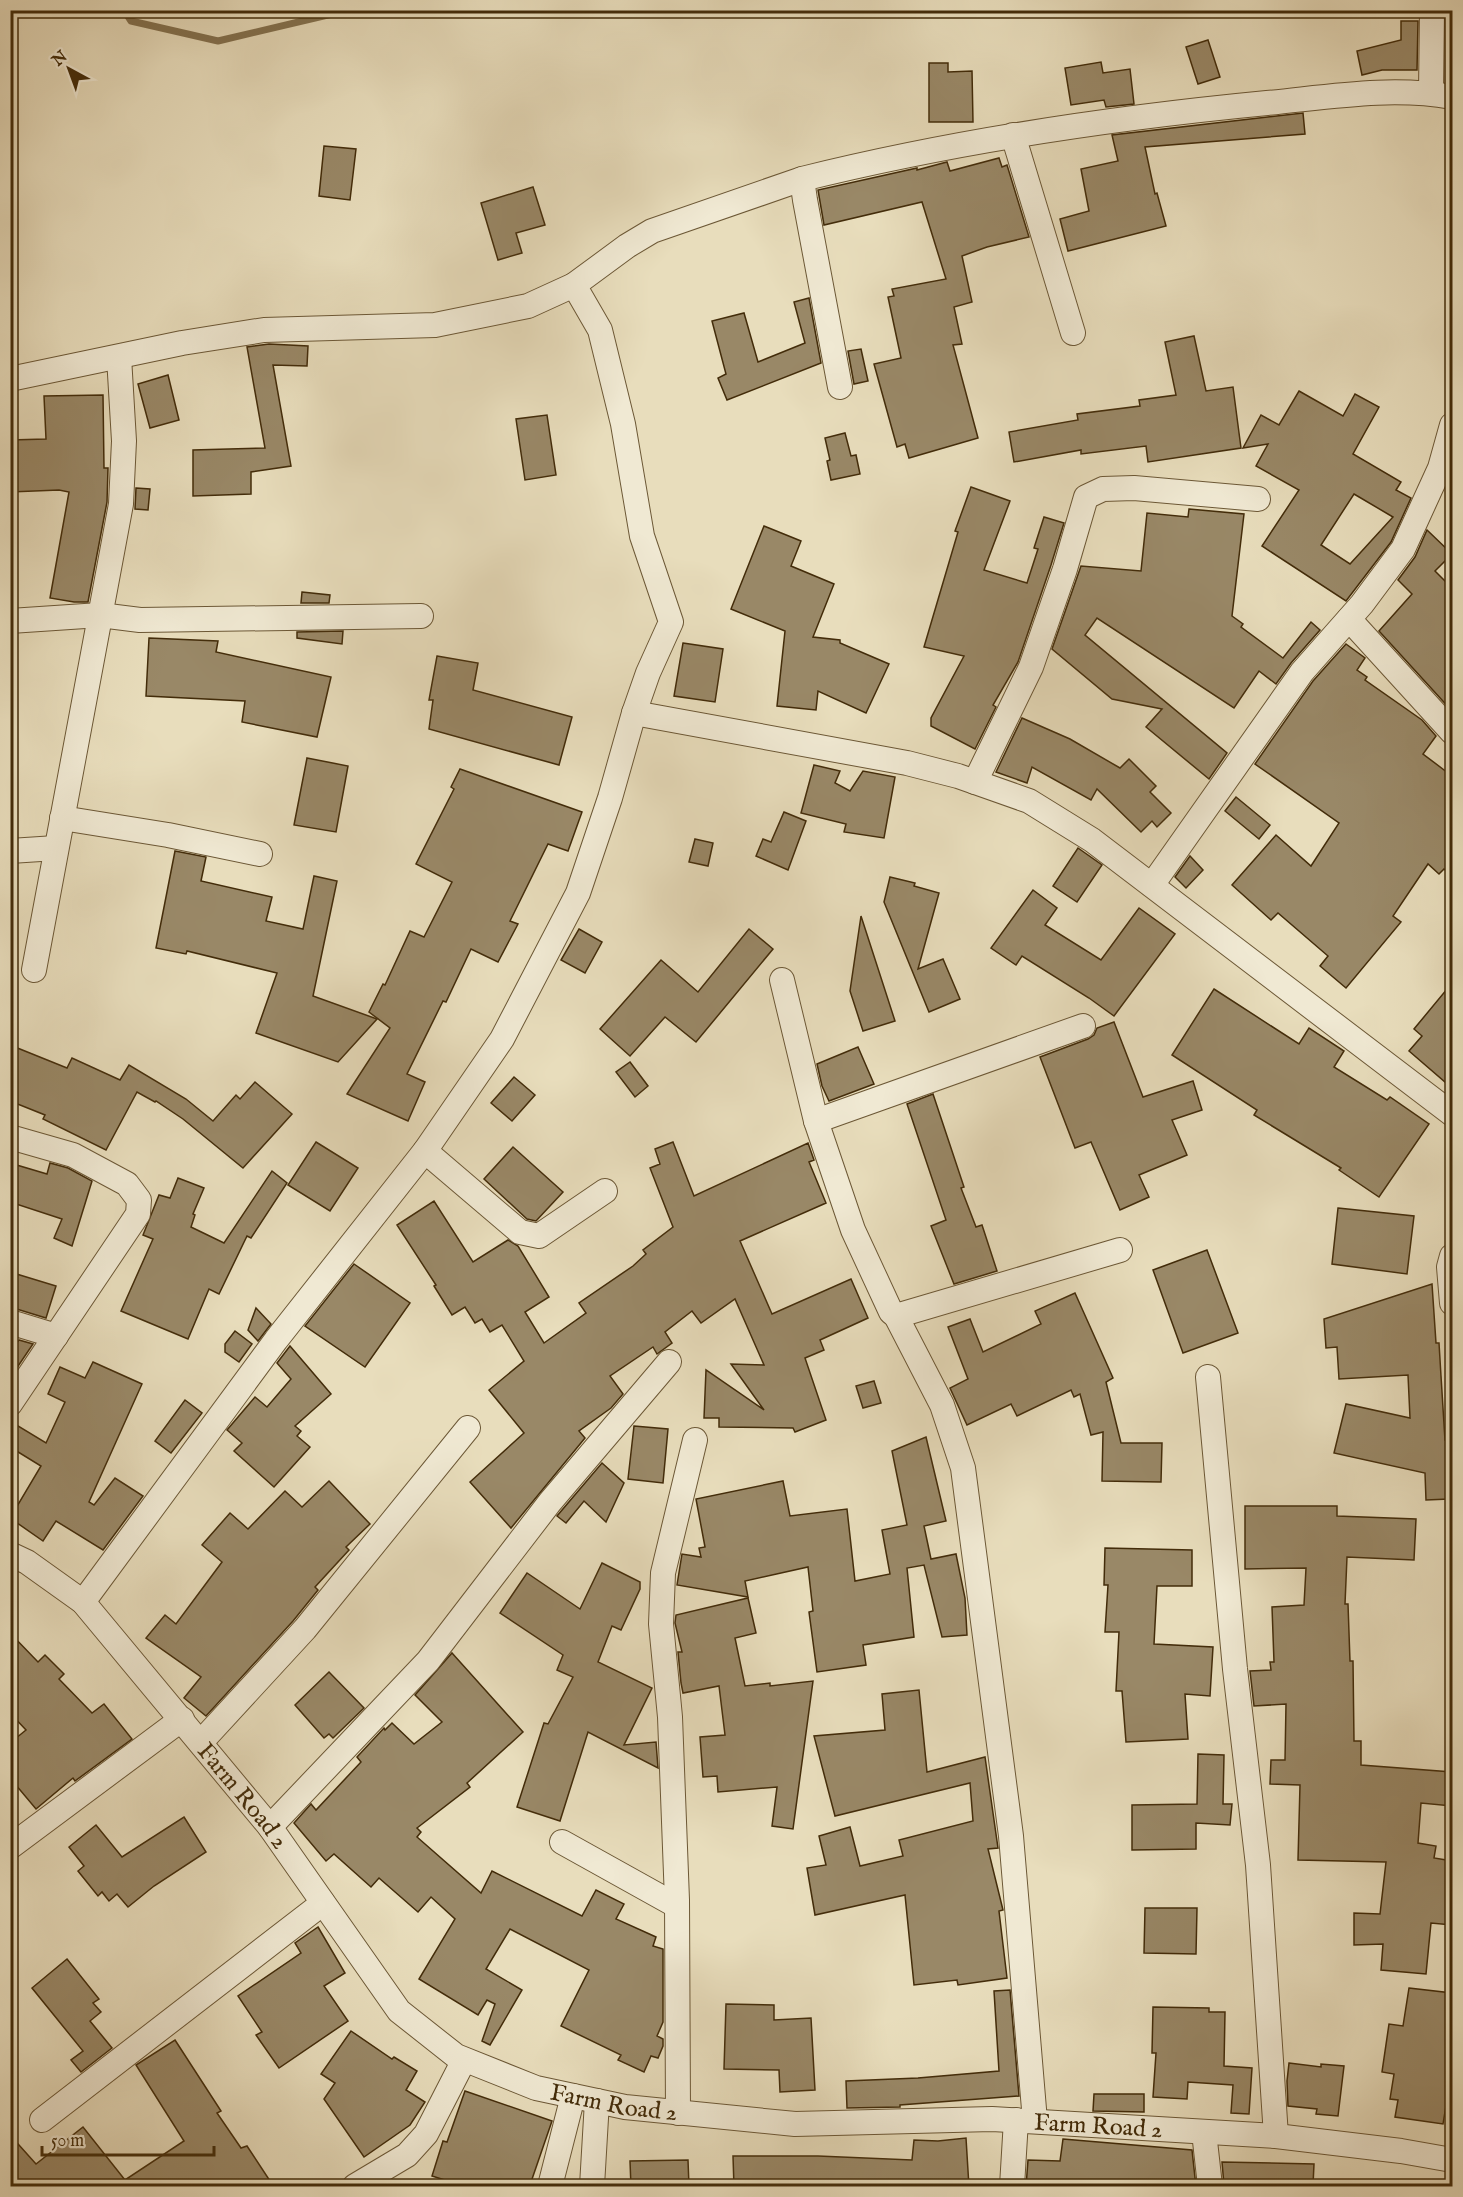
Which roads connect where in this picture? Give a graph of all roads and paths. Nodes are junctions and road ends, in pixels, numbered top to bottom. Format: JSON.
{"nodes":[{"id":1,"x":1432,"y":10,"type":"edge"},
{"id":2,"x":1442,"y":95,"type":"edge"},
{"id":3,"x":1013,"y":135,"type":"junction"},
{"id":4,"x":802,"y":179,"type":"junction"},
{"id":5,"x":574,"y":285,"type":"junction"},
{"id":6,"x":1073,"y":333,"type":"dead end"},
{"id":7,"x":118,"y":357,"type":"junction"},
{"id":8,"x":10,"y":379,"type":"edge"},
{"id":9,"x":840,"y":387,"type":"dead end"},
{"id":10,"x":1452,"y":425,"type":"edge"},
{"id":11,"x":1258,"y":499,"type":"dead end"},
{"id":12,"x":100,"y":615,"type":"junction"},
{"id":13,"x":421,"y":616,"type":"dead end"},
{"id":14,"x":1349,"y":619,"type":"junction"},
{"id":15,"x":10,"y":621,"type":"edge"},
{"id":16,"x":634,"y":712,"type":"junction"},
{"id":17,"x":1452,"y":732,"type":"edge"},
{"id":18,"x":975,"y":782,"type":"junction"},
{"id":19,"x":62,"y":818,"type":"junction"},
{"id":20,"x":56,"y":848,"type":"junction"},
{"id":21,"x":10,"y":851,"type":"edge"},
{"id":22,"x":260,"y":854,"type":"dead end"},
{"id":23,"x":1152,"y":885,"type":"junction"},
{"id":24,"x":34,"y":970,"type":"dead end"},
{"id":25,"x":782,"y":980,"type":"dead end"},
{"id":26,"x":1083,"y":1026,"type":"dead end"},
{"id":27,"x":1452,"y":1114,"type":"edge"},
{"id":28,"x":816,"y":1121,"type":"junction"},
{"id":29,"x":10,"y":1137,"type":"edge"},
{"id":30,"x":425,"y":1151,"type":"junction"},
{"id":31,"x":605,"y":1191,"type":"dead end"},
{"id":32,"x":1120,"y":1250,"type":"dead end"},
{"id":33,"x":1452,"y":1256,"type":"edge"},
{"id":34,"x":1452,"y":1303,"type":"edge"},
{"id":35,"x":896,"y":1316,"type":"junction"},
{"id":36,"x":10,"y":1322,"type":"edge"},
{"id":37,"x":56,"y":1336,"type":"junction"},
{"id":38,"x":669,"y":1362,"type":"dead end"},
{"id":39,"x":1208,"y":1377,"type":"dead end"},
{"id":40,"x":10,"y":1404,"type":"edge"},
{"id":41,"x":468,"y":1428,"type":"dead end"},
{"id":42,"x":695,"y":1440,"type":"dead end"},
{"id":43,"x":10,"y":1554,"type":"edge"},
{"id":44,"x":84,"y":1602,"type":"junction"},
{"id":45,"x":182,"y":1719,"type":"junction"},
{"id":46,"x":201,"y":1742,"type":"junction"},
{"id":47,"x":270,"y":1827,"type":"junction"},
{"id":48,"x":562,"y":1842,"type":"dead end"},
{"id":49,"x":10,"y":1847,"type":"edge"},
{"id":50,"x":323,"y":1903,"type":"junction"},
{"id":51,"x":677,"y":1906,"type":"junction"},
{"id":52,"x":464,"y":2060,"type":"junction"},
{"id":53,"x":573,"y":2096,"type":"junction"},
{"id":54,"x":597,"y":2101,"type":"junction"},
{"id":55,"x":678,"y":2113,"type":"junction"},
{"id":56,"x":42,"y":2120,"type":"dead end"},
{"id":57,"x":1026,"y":2121,"type":"junction"},
{"id":58,"x":1204,"y":2132,"type":"junction"},
{"id":59,"x":1276,"y":2136,"type":"junction"},
{"id":60,"x":1452,"y":2160,"type":"edge"},
{"id":61,"x":356,"y":2187,"type":"edge"},
{"id":62,"x":550,"y":2187,"type":"edge"},
{"id":63,"x":592,"y":2187,"type":"edge"},
{"id":64,"x":1012,"y":2187,"type":"edge"},
{"id":65,"x":1209,"y":2187,"type":"edge"}],
"edges":[{"from":1,"to":2,"type":"street"},
{"from":2,"to":3,"type":"street"},
{"from":3,"to":4,"type":"street"},
{"from":3,"to":6,"type":"street"},
{"from":4,"to":5,"type":"street"},
{"from":4,"to":9,"type":"street"},
{"from":5,"to":7,"type":"street"},
{"from":5,"to":16,"type":"street"},
{"from":7,"to":8,"type":"street"},
{"from":7,"to":12,"type":"street"},
{"from":10,"to":14,"type":"street"},
{"from":11,"to":18,"type":"street"},
{"from":12,"to":13,"type":"street"},
{"from":12,"to":15,"type":"street"},
{"from":12,"to":19,"type":"street"},
{"from":14,"to":17,"type":"street"},
{"from":14,"to":23,"type":"street"},
{"from":16,"to":18,"type":"street"},
{"from":16,"to":30,"type":"street"},
{"from":18,"to":23,"type":"street"},
{"from":19,"to":20,"type":"street"},
{"from":19,"to":22,"type":"street"},
{"from":20,"to":21,"type":"street"},
{"from":20,"to":24,"type":"street"},
{"from":23,"to":27,"type":"street"},
{"from":25,"to":28,"type":"street"},
{"from":26,"to":28,"type":"street"},
{"from":28,"to":35,"type":"street"},
{"from":29,"to":37,"type":"street"},
{"from":30,"to":31,"type":"street"},
{"from":30,"to":44,"type":"street"},
{"from":32,"to":35,"type":"street"},
{"from":33,"to":34,"type":"street"},
{"from":35,"to":57,"type":"street"},
{"from":36,"to":37,"type":"street"},
{"from":37,"to":40,"type":"street"},
{"from":38,"to":47,"type":"street"},
{"from":39,"to":59,"type":"street"},
{"from":41,"to":46,"type":"street"},
{"from":42,"to":51,"type":"street"},
{"from":43,"to":44,"type":"street","name":"Farm Road 2"},
{"from":44,"to":45,"type":"street","name":"Farm Road 2"},
{"from":45,"to":46,"type":"street","name":"Farm Road 2"},
{"from":45,"to":49,"type":"street"},
{"from":46,"to":47,"type":"street","name":"Farm Road 2"},
{"from":47,"to":50,"type":"street","name":"Farm Road 2"},
{"from":48,"to":51,"type":"street"},
{"from":50,"to":52,"type":"street","name":"Farm Road 2"},
{"from":50,"to":56,"type":"street"},
{"from":51,"to":55,"type":"street"},
{"from":52,"to":53,"type":"street","name":"Farm Road 2"},
{"from":52,"to":61,"type":"street"},
{"from":53,"to":54,"type":"street","name":"Farm Road 2"},
{"from":53,"to":62,"type":"street"},
{"from":54,"to":55,"type":"street","name":"Farm Road 2"},
{"from":54,"to":63,"type":"street"},
{"from":55,"to":57,"type":"street","name":"Farm Road 2"},
{"from":57,"to":58,"type":"street","name":"Farm Road 2"},
{"from":57,"to":64,"type":"street"},
{"from":58,"to":59,"type":"street","name":"Farm Road 2"},
{"from":58,"to":65,"type":"street"},
{"from":59,"to":60,"type":"street","name":"Farm Road 2"}]}
